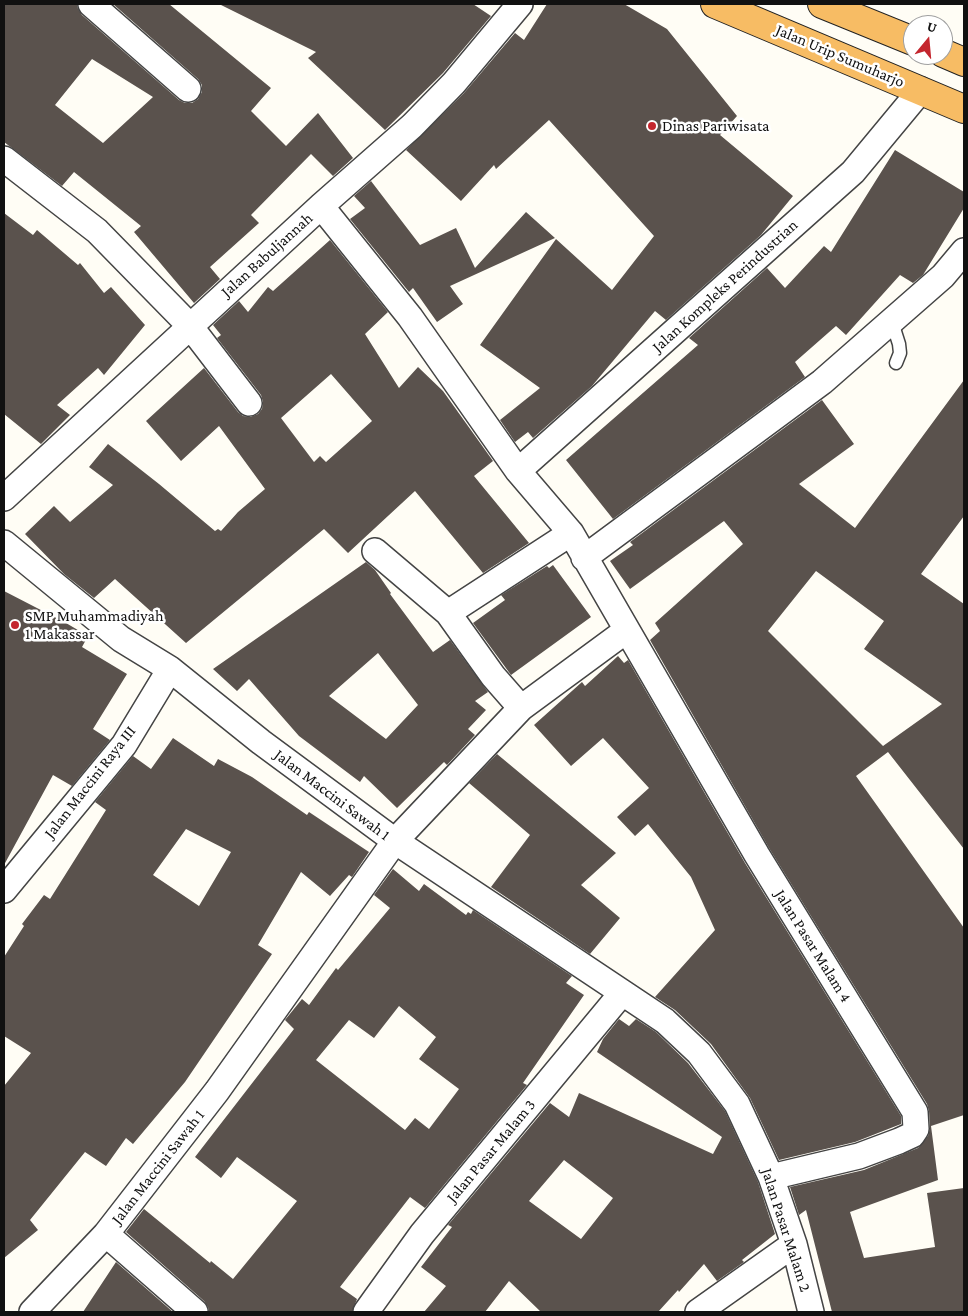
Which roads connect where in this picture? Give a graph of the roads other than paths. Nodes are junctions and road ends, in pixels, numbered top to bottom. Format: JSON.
{"nodes":[{"id":1,"x":91,"y":4,"type":"edge"},
{"id":2,"x":520,"y":4,"type":"edge"},
{"id":3,"x":716,"y":4,"type":"edge"},
{"id":4,"x":822,"y":4,"type":"edge"},
{"id":5,"x":903,"y":37,"type":"edge"},
{"id":6,"x":188,"y":89,"type":"dead end"},
{"id":7,"x":921,"y":90,"type":"junction"},
{"id":8,"x":964,"y":109,"type":"edge"},
{"id":9,"x":4,"y":159,"type":"edge"},
{"id":10,"x":321,"y":206,"type":"junction"},
{"id":11,"x":964,"y":251,"type":"edge"},
{"id":12,"x":892,"y":322,"type":"junction"},
{"id":13,"x":190,"y":326,"type":"junction"},
{"id":14,"x":896,"y":363,"type":"dead end"},
{"id":15,"x":249,"y":403,"type":"dead end"},
{"id":16,"x":518,"y":471,"type":"junction"},
{"id":17,"x":4,"y":498,"type":"edge"},
{"id":18,"x":571,"y":533,"type":"junction"},
{"id":19,"x":4,"y":543,"type":"edge"},
{"id":20,"x":375,"y":551,"type":"dead end"},
{"id":21,"x":584,"y":558,"type":"junction"},
{"id":22,"x":448,"y":613,"type":"junction"},
{"id":23,"x":627,"y":630,"type":"junction"},
{"id":24,"x":170,"y":669,"type":"junction"},
{"id":25,"x":521,"y":708,"type":"junction"},
{"id":26,"x":395,"y":841,"type":"junction"},
{"id":27,"x":4,"y":890,"type":"edge"},
{"id":28,"x":622,"y":993,"type":"junction"},
{"id":29,"x":771,"y":1176,"type":"junction"},
{"id":30,"x":106,"y":1234,"type":"junction"},
{"id":31,"x":794,"y":1244,"type":"junction"},
{"id":32,"x":32,"y":1312,"type":"edge"},
{"id":33,"x":195,"y":1312,"type":"edge"},
{"id":34,"x":366,"y":1312,"type":"edge"},
{"id":35,"x":698,"y":1312,"type":"edge"},
{"id":36,"x":811,"y":1312,"type":"edge"}],
"edges":[{"from":1,"to":6,"type":"street"},
{"from":2,"to":10,"type":"street","name":"Jalan Babuljannah"},
{"from":3,"to":7,"type":"highway","name":"Jalan Urip Sumuharjo"},
{"from":4,"to":5,"type":"highway"},
{"from":7,"to":8,"type":"highway","name":"Jalan Urip Sumuharjo"},
{"from":7,"to":16,"type":"street","name":"Jalan Kompleks Perindustrian"},
{"from":9,"to":13,"type":"street"},
{"from":10,"to":13,"type":"street","name":"Jalan Babuljannah"},
{"from":10,"to":16,"type":"street"},
{"from":11,"to":12,"type":"street"},
{"from":12,"to":14,"type":"lane"},
{"from":12,"to":21,"type":"street"},
{"from":13,"to":15,"type":"street"},
{"from":13,"to":17,"type":"street","name":"Jalan Babuljannah"},
{"from":16,"to":18,"type":"street"},
{"from":18,"to":21,"type":"street"},
{"from":18,"to":22,"type":"street"},
{"from":19,"to":24,"type":"street","name":"Jalan Maccini Sawah 1"},
{"from":20,"to":22,"type":"street"},
{"from":21,"to":23,"type":"street"},
{"from":22,"to":25,"type":"street"},
{"from":23,"to":25,"type":"street"},
{"from":23,"to":29,"type":"street","name":"Jalan Pasar Malam 4"},
{"from":24,"to":26,"type":"street","name":"Jalan Maccini Sawah 1"},
{"from":24,"to":27,"type":"street","name":"Jalan Maccini Raya III"},
{"from":25,"to":26,"type":"street"},
{"from":26,"to":28,"type":"street","name":"Jalan Pasar Malam 2"},
{"from":26,"to":30,"type":"street","name":"Jalan Maccini Sawah 1"},
{"from":28,"to":29,"type":"street","name":"Jalan Pasar Malam 2"},
{"from":28,"to":34,"type":"street","name":"Jalan Pasar Malam 3"},
{"from":29,"to":31,"type":"street","name":"Jalan Pasar Malam 2"},
{"from":30,"to":32,"type":"street","name":"Jalan Maccini Sawah 1"},
{"from":30,"to":33,"type":"street"},
{"from":31,"to":35,"type":"street"},
{"from":31,"to":36,"type":"street","name":"Jalan Pasar Malam 2"}]}
